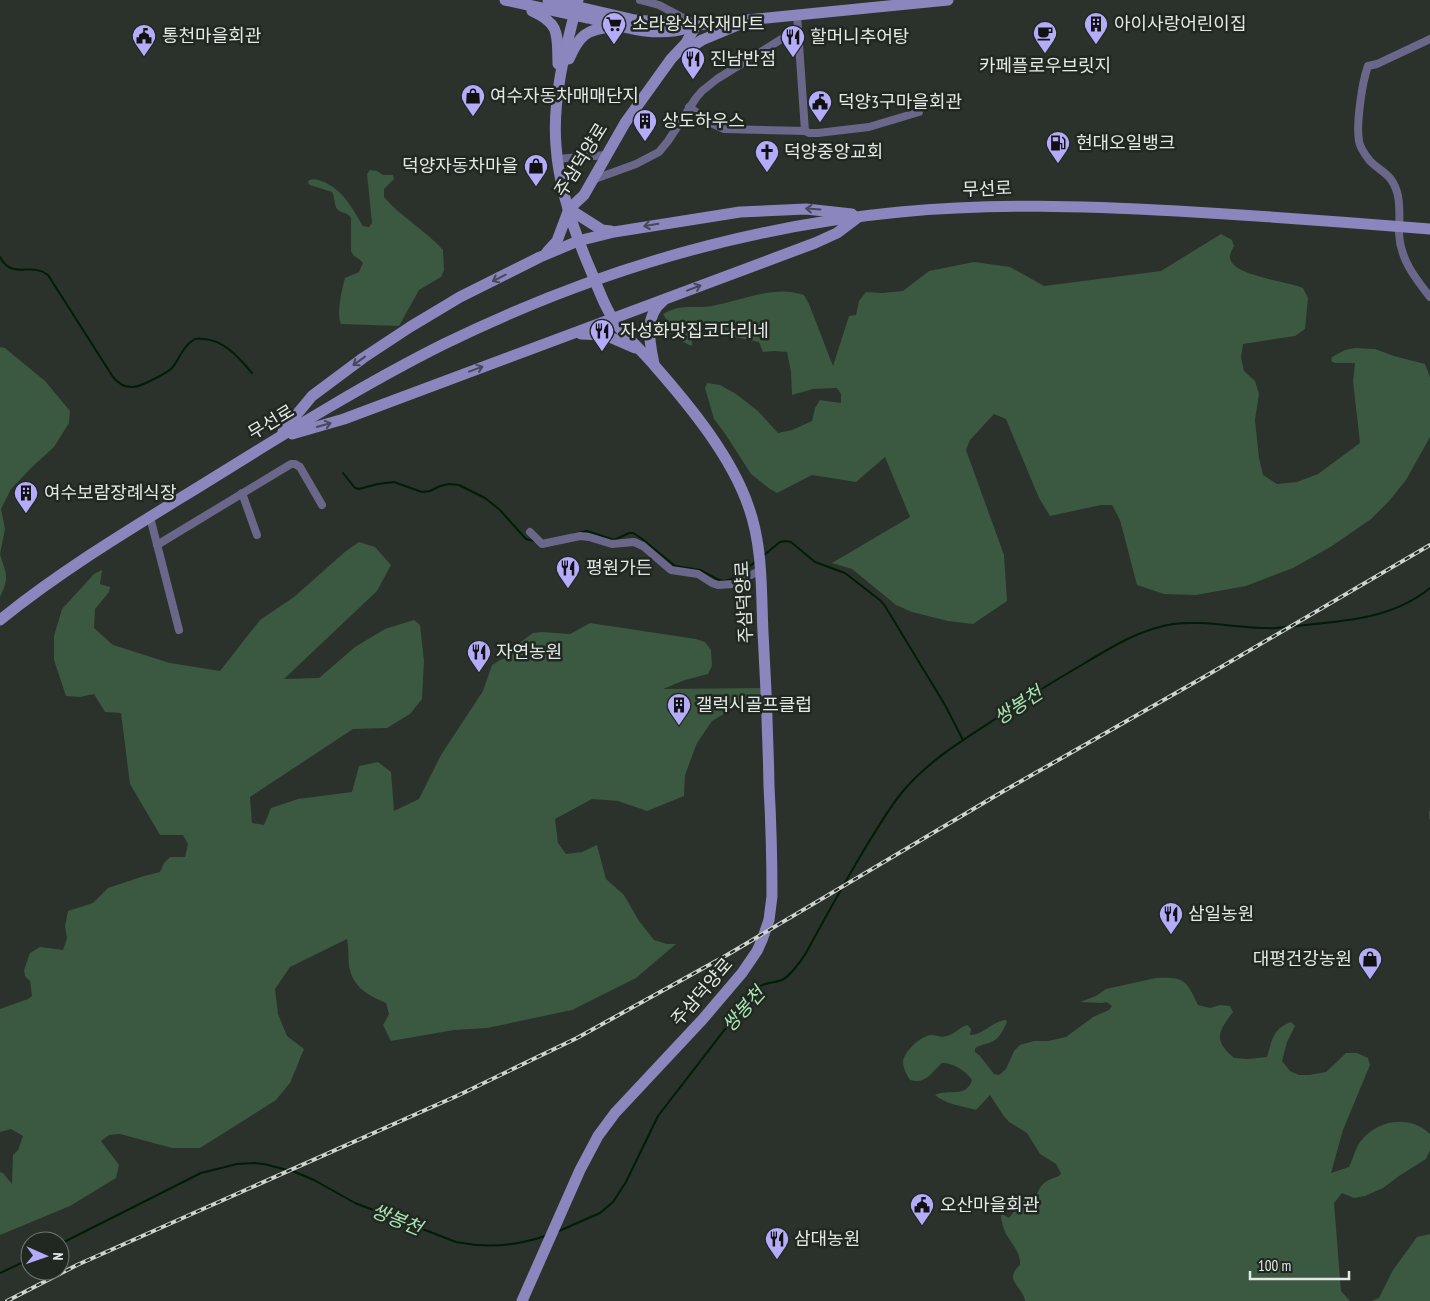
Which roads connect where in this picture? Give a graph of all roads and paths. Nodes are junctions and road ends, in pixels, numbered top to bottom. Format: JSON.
{"nodes":[{"id":1,"x":507,"y":0,"type":"edge"},
{"id":2,"x":548,"y":0,"type":"edge"},
{"id":3,"x":643,"y":0,"type":"edge"},
{"id":4,"x":948,"y":0,"type":"edge"},
{"id":5,"x":576,"y":7,"type":"edge"},
{"id":6,"x":797,"y":15,"type":"junction"},
{"id":7,"x":750,"y":20,"type":"junction"},
{"id":8,"x":696,"y":25,"type":"junction"},
{"id":9,"x":623,"y":26,"type":"junction"},
{"id":10,"x":798,"y":31,"type":"junction"},
{"id":11,"x":659,"y":32,"type":"junction"},
{"id":12,"x":1430,"y":39,"type":"edge"},
{"id":13,"x":671,"y":59,"type":"junction"},
{"id":14,"x":559,"y":82,"type":"junction"},
{"id":15,"x":689,"y":108,"type":"junction"},
{"id":16,"x":919,"y":112,"type":"dead end"},
{"id":17,"x":805,"y":131,"type":"junction"},
{"id":18,"x":606,"y":155,"type":"junction"},
{"id":19,"x":557,"y":159,"type":"junction"},
{"id":20,"x":592,"y":180,"type":"junction"},
{"id":21,"x":569,"y":210,"type":"junction"},
{"id":22,"x":861,"y":216,"type":"junction"},
{"id":23,"x":1430,"y":230,"type":"edge"},
{"id":24,"x":614,"y":232,"type":"junction"},
{"id":25,"x":578,"y":241,"type":"junction"},
{"id":26,"x":540,"y":257,"type":"junction"},
{"id":27,"x":1430,"y":298,"type":"edge"},
{"id":28,"x":666,"y":299,"type":"junction"},
{"id":29,"x":613,"y":319,"type":"junction"},
{"id":30,"x":572,"y":334,"type":"junction"},
{"id":31,"x":641,"y":351,"type":"junction"},
{"id":32,"x":654,"y":364,"type":"junction"},
{"id":33,"x":277,"y":438,"type":"junction"},
{"id":34,"x":242,"y":494,"type":"junction"},
{"id":35,"x":322,"y":505,"type":"dead end"},
{"id":36,"x":150,"y":517,"type":"junction"},
{"id":37,"x":530,"y":532,"type":"dead end"},
{"id":38,"x":257,"y":535,"type":"dead end"},
{"id":39,"x":157,"y":545,"type":"junction"},
{"id":40,"x":760,"y":569,"type":"junction"},
{"id":41,"x":0,"y":620,"type":"edge"},
{"id":42,"x":179,"y":630,"type":"dead end"},
{"id":43,"x":522,"y":1301,"type":"edge"}],
"edges":[{"from":1,"to":5,"type":"street"},
{"from":1,"to":14,"type":"street"},
{"from":2,"to":5,"type":"street"},
{"from":3,"to":8,"type":"street"},
{"from":4,"to":6,"type":"street"},
{"from":5,"to":8,"type":"street"},
{"from":5,"to":9,"type":"street"},
{"from":5,"to":14,"type":"street"},
{"from":6,"to":7,"type":"street"},
{"from":6,"to":10,"type":"street"},
{"from":7,"to":8,"type":"street"},
{"from":7,"to":13,"type":"street"},
{"from":8,"to":11,"type":"street"},
{"from":8,"to":13,"type":"street","name":"주삼덕양로"},
{"from":9,"to":11,"type":"street"},
{"from":9,"to":14,"type":"street"},
{"from":10,"to":15,"type":"street"},
{"from":10,"to":17,"type":"street"},
{"from":11,"to":13,"type":"street"},
{"from":12,"to":27,"type":"street"},
{"from":13,"to":18,"type":"street","name":"주삼덕양로"},
{"from":14,"to":19,"type":"street"},
{"from":15,"to":17,"type":"street"},
{"from":15,"to":20,"type":"street"},
{"from":16,"to":17,"type":"street"},
{"from":18,"to":19,"type":"street"},
{"from":18,"to":20,"type":"street","name":"주삼덕양로"},
{"from":19,"to":21,"type":"street"},
{"from":20,"to":21,"type":"street","name":"주삼덕양로"},
{"from":21,"to":24,"type":"street"},
{"from":21,"to":25,"type":"street","name":"주삼덕양로"},
{"from":21,"to":26,"type":"street"},
{"from":22,"to":23,"type":"street","name":"무선로"},
{"from":22,"to":24,"type":"street","one_way":true},
{"from":28,"to":22,"type":"street","one_way":true},
{"from":22,"to":33,"type":"street","name":"무선로"},
{"from":24,"to":25,"type":"street"},
{"from":25,"to":26,"type":"street"},
{"from":25,"to":29,"type":"street","name":"주삼덕양로"},
{"from":26,"to":33,"type":"street","one_way":true},
{"from":28,"to":29,"type":"street"},
{"from":28,"to":32,"type":"street"},
{"from":29,"to":30,"type":"street"},
{"from":29,"to":31,"type":"street","name":"주삼덕양로"},
{"from":30,"to":31,"type":"street"},
{"from":33,"to":30,"type":"street","one_way":true},
{"from":31,"to":32,"type":"street","name":"주삼덕양로"},
{"from":32,"to":40,"type":"street","name":"주삼덕양로"},
{"from":33,"to":36,"type":"street","name":"무선로"},
{"from":34,"to":35,"type":"street"},
{"from":34,"to":38,"type":"street"},
{"from":34,"to":39,"type":"street"},
{"from":36,"to":39,"type":"street"},
{"from":36,"to":41,"type":"street","name":"무선로"},
{"from":37,"to":40,"type":"street"},
{"from":39,"to":42,"type":"street"},
{"from":40,"to":43,"type":"street","name":"주삼덕양로"}]}
